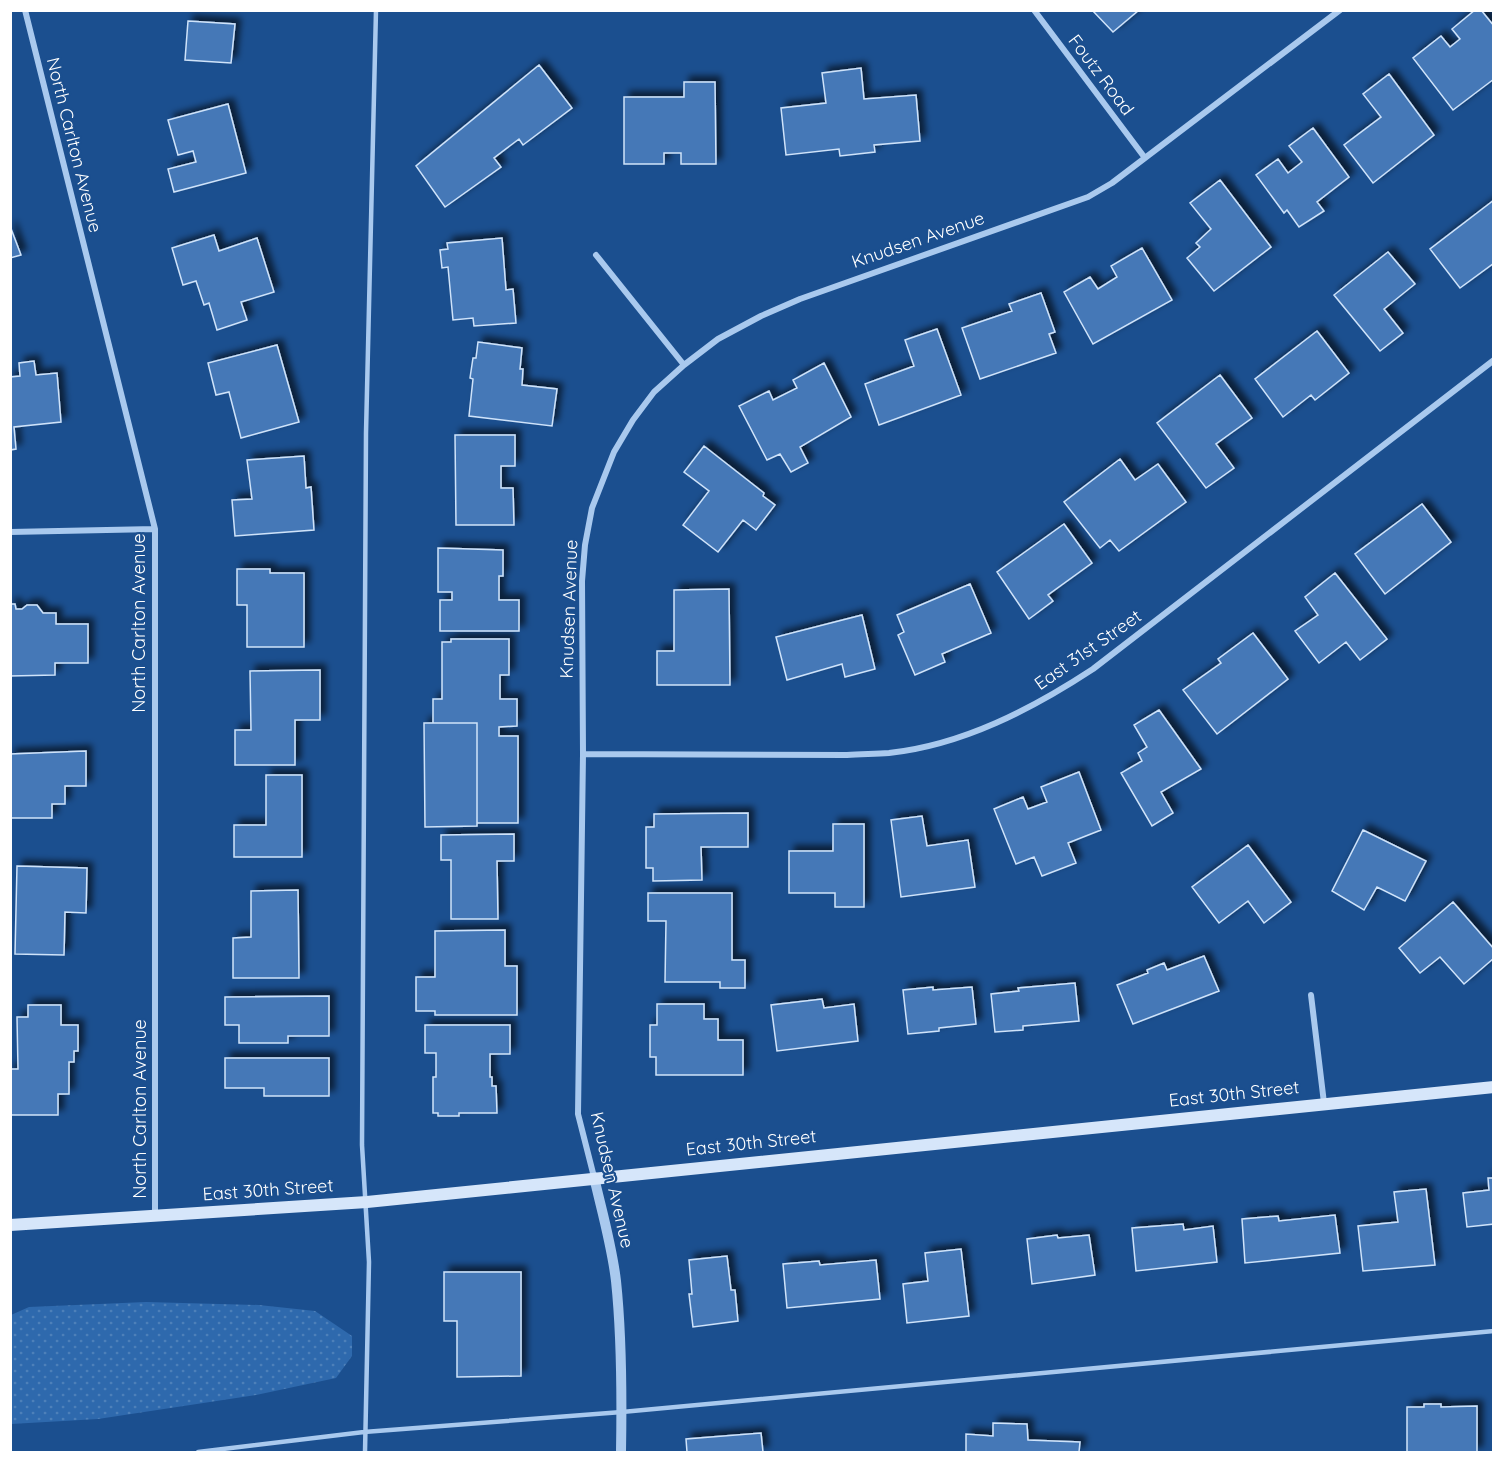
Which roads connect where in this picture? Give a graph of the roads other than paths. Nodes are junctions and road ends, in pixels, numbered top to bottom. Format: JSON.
{"nodes":[{"id":1,"x":25,"y":10,"type":"edge"},
{"id":2,"x":376,"y":10,"type":"edge"},
{"id":3,"x":1034,"y":10,"type":"edge"},
{"id":4,"x":1340,"y":10,"type":"edge"},
{"id":5,"x":1145,"y":158,"type":"junction"},
{"id":6,"x":596,"y":255,"type":"dead end"},
{"id":7,"x":1494,"y":360,"type":"edge"},
{"id":8,"x":684,"y":365,"type":"junction"},
{"id":9,"x":155,"y":529,"type":"junction"},
{"id":10,"x":10,"y":532,"type":"edge"},
{"id":11,"x":583,"y":754,"type":"junction"},
{"id":12,"x":1311,"y":995,"type":"dead end"},
{"id":13,"x":1494,"y":1087,"type":"edge"},
{"id":14,"x":1323,"y":1103,"type":"junction"},
{"id":15,"x":594,"y":1177,"type":"junction"},
{"id":16,"x":367,"y":1202,"type":"junction"},
{"id":17,"x":155,"y":1216,"type":"junction"},
{"id":18,"x":10,"y":1225,"type":"edge"},
{"id":19,"x":1494,"y":1331,"type":"edge"},
{"id":20,"x":622,"y":1412,"type":"junction"},
{"id":21,"x":364,"y":1432,"type":"junction"},
{"id":22,"x":198,"y":1452,"type":"edge"},
{"id":23,"x":365,"y":1452,"type":"edge"},
{"id":24,"x":621,"y":1452,"type":"edge"}],
"edges":[{"from":1,"to":9,"type":"street","name":"North Carlton Avenue"},
{"from":2,"to":16,"type":"lane"},
{"from":3,"to":5,"type":"street","name":"Foutz Road"},
{"from":4,"to":5,"type":"street","name":"Knudsen Avenue"},
{"from":5,"to":8,"type":"street","name":"Knudsen Avenue"},
{"from":6,"to":8,"type":"street"},
{"from":7,"to":11,"type":"street","name":"East 31st Street"},
{"from":8,"to":11,"type":"street","name":"Knudsen Avenue"},
{"from":9,"to":10,"type":"street"},
{"from":9,"to":17,"type":"street","name":"North Carlton Avenue"},
{"from":11,"to":15,"type":"street","name":"Knudsen Avenue"},
{"from":12,"to":14,"type":"street"},
{"from":13,"to":14,"type":"main road","name":"East 30th Street"},
{"from":14,"to":15,"type":"main road","name":"East 30th Street"},
{"from":15,"to":16,"type":"main road","name":"East 30th Street"},
{"from":15,"to":20,"type":"street","name":"Knudsen Avenue"},
{"from":16,"to":17,"type":"main road","name":"East 30th Street"},
{"from":16,"to":21,"type":"lane"},
{"from":17,"to":18,"type":"main road","name":"East 30th Street"},
{"from":19,"to":20,"type":"lane"},
{"from":20,"to":21,"type":"lane"},
{"from":20,"to":24,"type":"street","name":"Knudsen Avenue"},
{"from":21,"to":22,"type":"lane"},
{"from":21,"to":23,"type":"lane"}]}
